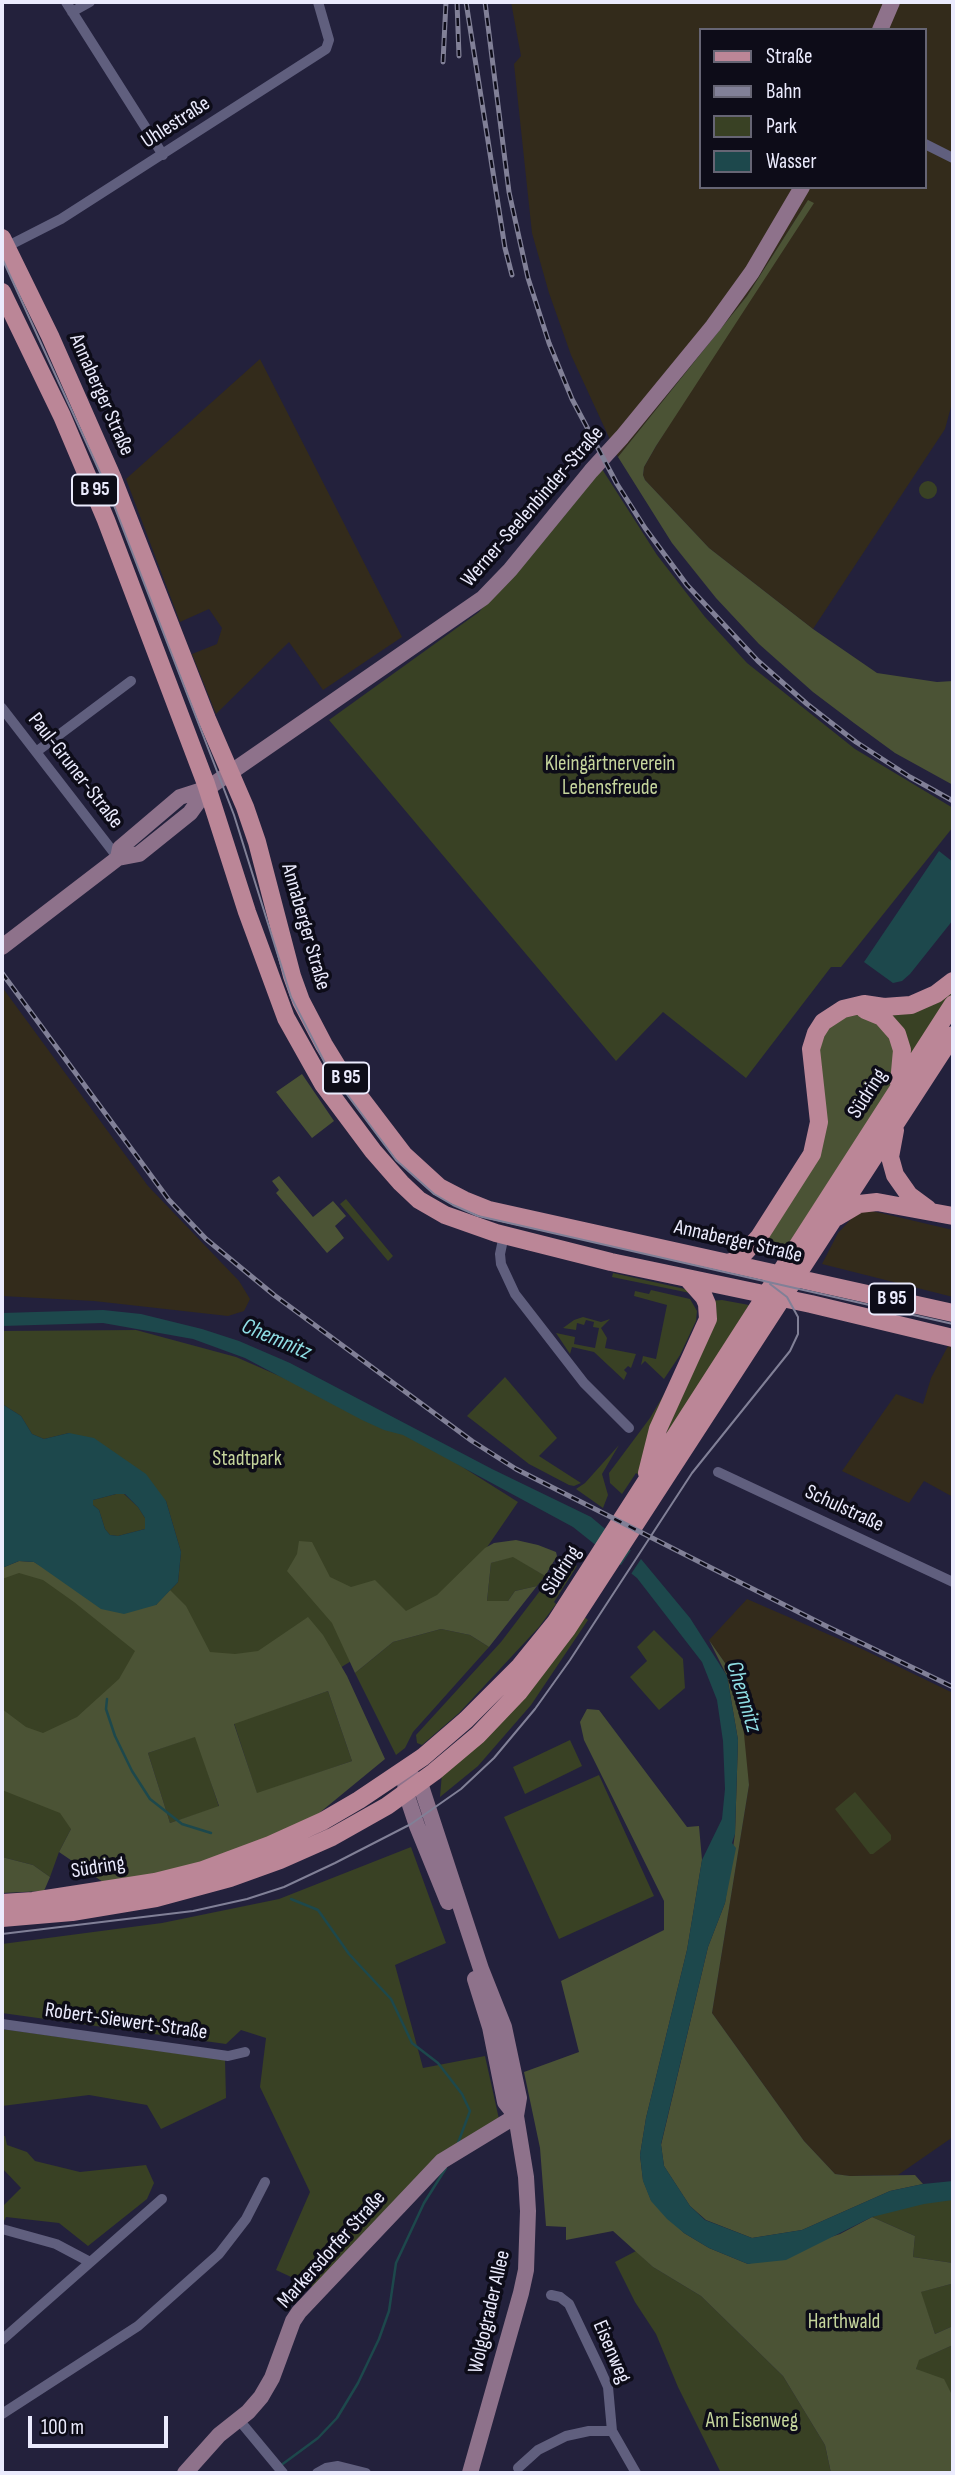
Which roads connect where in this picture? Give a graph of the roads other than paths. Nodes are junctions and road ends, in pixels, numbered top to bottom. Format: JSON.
{"nodes":[{"id":1,"x":90,"y":2,"type":"edge"},
{"id":2,"x":318,"y":2,"type":"edge"},
{"id":3,"x":892,"y":2,"type":"edge"},
{"id":4,"x":69,"y":7,"type":"edge"},
{"id":5,"x":881,"y":28,"type":"edge"},
{"id":6,"x":929,"y":146,"type":"edge"},
{"id":7,"x":163,"y":155,"type":"junction"},
{"id":8,"x":953,"y":158,"type":"edge"},
{"id":9,"x":801,"y":189,"type":"edge"},
{"id":10,"x":3,"y":245,"type":"edge"},
{"id":11,"x":2,"y":292,"type":"edge"},
{"id":12,"x":131,"y":681,"type":"dead end"},
{"id":13,"x":2,"y":708,"type":"edge"},
{"id":14,"x":36,"y":752,"type":"junction"},
{"id":15,"x":219,"y":780,"type":"junction"},
{"id":16,"x":118,"y":858,"type":"junction"},
{"id":17,"x":2,"y":947,"type":"edge"},
{"id":18,"x":953,"y":981,"type":"edge"},
{"id":19,"x":953,"y":1004,"type":"edge"},
{"id":20,"x":851,"y":1007,"type":"junction"},
{"id":21,"x":953,"y":1035,"type":"edge"},
{"id":22,"x":898,"y":1088,"type":"junction"},
{"id":23,"x":897,"y":1121,"type":"junction"},
{"id":24,"x":870,"y":1132,"type":"junction"},
{"id":25,"x":861,"y":1177,"type":"junction"},
{"id":26,"x":887,"y":1203,"type":"junction"},
{"id":27,"x":931,"y":1212,"type":"junction"},
{"id":28,"x":953,"y":1216,"type":"edge"},
{"id":29,"x":834,"y":1219,"type":"junction"},
{"id":30,"x":504,"y":1235,"type":"junction"},
{"id":31,"x":759,"y":1237,"type":"junction"},
{"id":32,"x":810,"y":1239,"type":"junction"},
{"id":33,"x":729,"y":1263,"type":"junction"},
{"id":34,"x":774,"y":1274,"type":"junction"},
{"id":35,"x":688,"y":1279,"type":"junction"},
{"id":36,"x":953,"y":1313,"type":"edge"},
{"id":37,"x":953,"y":1338,"type":"edge"},
{"id":38,"x":629,"y":1428,"type":"dead end"},
{"id":39,"x":718,"y":1472,"type":"dead end"},
{"id":40,"x":649,"y":1489,"type":"junction"},
{"id":41,"x":953,"y":1583,"type":"edge"},
{"id":42,"x":408,"y":1778,"type":"junction"},
{"id":43,"x":2,"y":1903,"type":"edge"},
{"id":44,"x":2,"y":1919,"type":"edge"},
{"id":45,"x":2,"y":2024,"type":"edge"},
{"id":46,"x":246,"y":2052,"type":"dead end"},
{"id":47,"x":516,"y":2116,"type":"junction"},
{"id":48,"x":265,"y":2182,"type":"dead end"},
{"id":49,"x":162,"y":2199,"type":"dead end"},
{"id":50,"x":2,"y":2229,"type":"edge"},
{"id":51,"x":90,"y":2262,"type":"junction"},
{"id":52,"x":551,"y":2295,"type":"dead end"},
{"id":53,"x":2,"y":2340,"type":"edge"},
{"id":54,"x":2,"y":2414,"type":"edge"},
{"id":55,"x":239,"y":2420,"type":"junction"},
{"id":56,"x":612,"y":2431,"type":"junction"},
{"id":57,"x":518,"y":2468,"type":"dead end"},
{"id":58,"x":282,"y":2472,"type":"edge"},
{"id":59,"x":185,"y":2473,"type":"edge"},
{"id":60,"x":317,"y":2473,"type":"edge"},
{"id":61,"x":366,"y":2473,"type":"edge"},
{"id":62,"x":470,"y":2473,"type":"edge"},
{"id":63,"x":636,"y":2473,"type":"edge"}],
"edges":[{"from":1,"to":4,"type":"street"},
{"from":2,"to":7,"type":"street","name":"Uhlestraße"},
{"from":3,"to":5,"type":"main road"},
{"from":4,"to":7,"type":"street"},
{"from":6,"to":8,"type":"street"},
{"from":7,"to":10,"type":"street","name":"Uhlestraße"},
{"from":9,"to":15,"type":"main road","name":"Werner-Seelenbinder-Straße"},
{"from":10,"to":15,"type":"main road","name":"Annaberger Straße","number":"B 95"},
{"from":11,"to":15,"type":"main road","name":"Annaberger Straße","number":"B 95"},
{"from":12,"to":14,"type":"street"},
{"from":13,"to":14,"type":"street","name":"Paul-Gruner-Straße"},
{"from":14,"to":16,"type":"street","name":"Paul-Gruner-Straße"},
{"from":15,"to":16,"type":"main road","name":"Werner-Seelenbinder-Straße"},
{"from":15,"to":30,"type":"main road","name":"Annaberger Straße","number":"B 95"},
{"from":15,"to":33,"type":"main road","name":"Annaberger Straße","number":"B 95"},
{"from":16,"to":17,"type":"main road","name":"Werner-Seelenbinder-Straße"},
{"from":18,"to":20,"type":"main road"},
{"from":19,"to":22,"type":"main road","name":"Südring"},
{"from":20,"to":22,"type":"main road"},
{"from":20,"to":31,"type":"main road"},
{"from":21,"to":23,"type":"main road","name":"Südring"},
{"from":22,"to":24,"type":"main road","name":"Südring"},
{"from":23,"to":25,"type":"main road","name":"Südring"},
{"from":23,"to":27,"type":"main road"},
{"from":24,"to":25,"type":"main road"},
{"from":24,"to":32,"type":"main road","name":"Südring"},
{"from":25,"to":26,"type":"main road"},
{"from":25,"to":29,"type":"main road","name":"Südring"},
{"from":26,"to":27,"type":"main road"},
{"from":26,"to":29,"type":"main road"},
{"from":27,"to":28,"type":"main road"},
{"from":29,"to":32,"type":"main road","name":"Südring"},
{"from":30,"to":35,"type":"main road","name":"Annaberger Straße","number":"B 95"},
{"from":30,"to":38,"type":"street"},
{"from":31,"to":33,"type":"main road"},
{"from":31,"to":34,"type":"main road"},
{"from":32,"to":40,"type":"main road","name":"Südring"},
{"from":33,"to":34,"type":"main road","name":"Annaberger Straße","number":"B 95"},
{"from":34,"to":36,"type":"main road","name":"Annaberger Straße","number":"B 95"},
{"from":35,"to":37,"type":"main road","name":"Annaberger Straße","number":"B 95"},
{"from":35,"to":40,"type":"main road"},
{"from":39,"to":41,"type":"street","name":"Schulstraße"},
{"from":40,"to":42,"type":"main road","name":"Südring"},
{"from":42,"to":43,"type":"main road","name":"Südring"},
{"from":42,"to":44,"type":"main road","name":"Südring"},
{"from":42,"to":47,"type":"main road"},
{"from":45,"to":46,"type":"street","name":"Robert-Siewert-Straße"},
{"from":47,"to":55,"type":"main road","name":"Markersdorfer Straße"},
{"from":47,"to":62,"type":"main road","name":"Wolgograder Allee"},
{"from":48,"to":54,"type":"street"},
{"from":49,"to":51,"type":"street"},
{"from":50,"to":51,"type":"street"},
{"from":51,"to":53,"type":"street"},
{"from":52,"to":56,"type":"street","name":"Eisenweg"},
{"from":55,"to":58,"type":"street"},
{"from":55,"to":59,"type":"main road","name":"Markersdorfer Straße"},
{"from":56,"to":57,"type":"street"},
{"from":56,"to":63,"type":"street","name":"Eisenweg"},
{"from":60,"to":61,"type":"street"}]}
